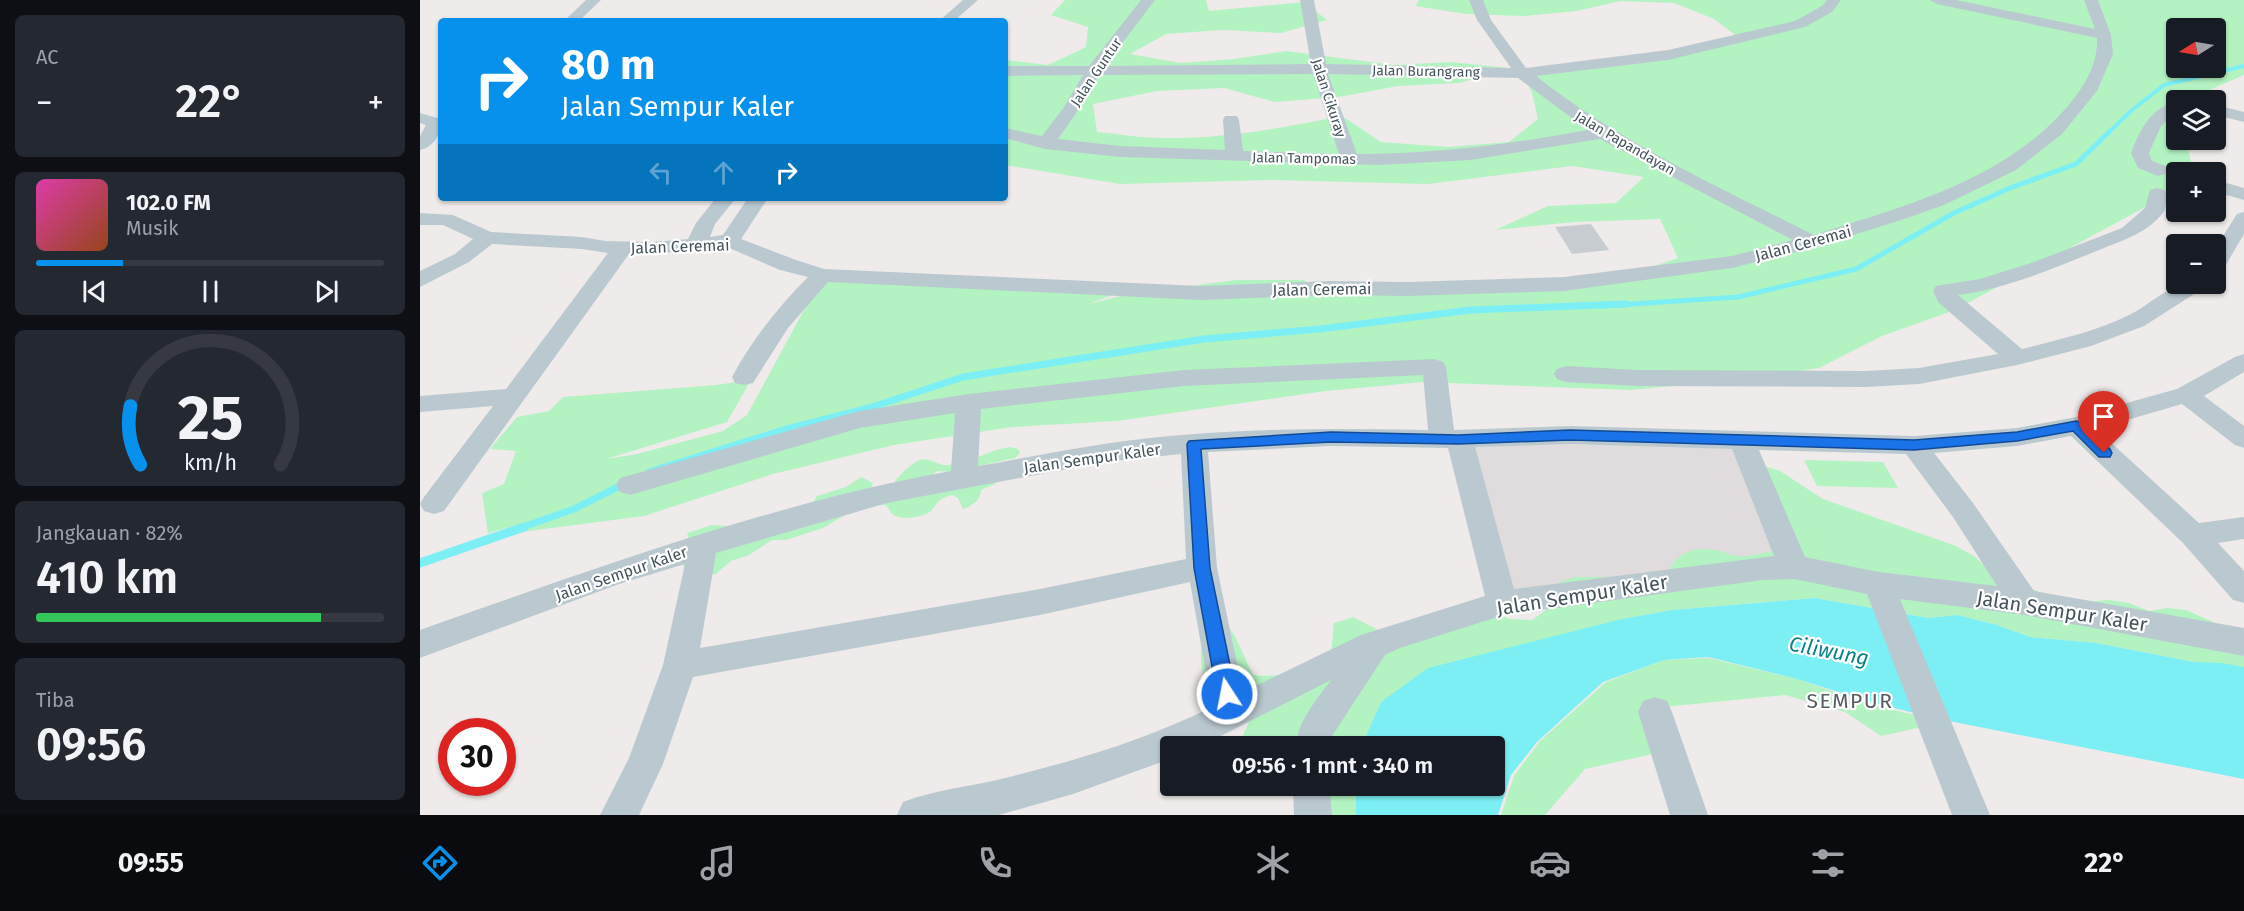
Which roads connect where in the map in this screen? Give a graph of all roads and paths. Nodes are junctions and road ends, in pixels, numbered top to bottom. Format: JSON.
{"nodes":[{"id":1,"x":594,"y":0,"type":"edge"},
{"id":2,"x":971,"y":0,"type":"edge"},
{"id":3,"x":1148,"y":0,"type":"edge"},
{"id":4,"x":1307,"y":0,"type":"edge"},
{"id":5,"x":1476,"y":0,"type":"edge"},
{"id":6,"x":1834,"y":0,"type":"edge"},
{"id":7,"x":1937,"y":0,"type":"edge"},
{"id":8,"x":2091,"y":0,"type":"edge"},
{"id":9,"x":574,"y":18,"type":"edge"},
{"id":10,"x":950,"y":18,"type":"edge"},
{"id":11,"x":2104,"y":35,"type":"junction"},
{"id":12,"x":1318,"y":69,"type":"junction"},
{"id":13,"x":1094,"y":70,"type":"junction"},
{"id":14,"x":1008,"y":71,"type":"edge"},
{"id":15,"x":1522,"y":73,"type":"junction"},
{"id":16,"x":2166,"y":111,"type":"edge"},
{"id":17,"x":2226,"y":112,"type":"edge"},
{"id":18,"x":2244,"y":117,"type":"edge"},
{"id":19,"x":1231,"y":120,"type":"dead end"},
{"id":20,"x":432,"y":121,"type":"edge"},
{"id":21,"x":1603,"y":133,"type":"junction"},
{"id":22,"x":1008,"y":135,"type":"edge"},
{"id":23,"x":1045,"y":144,"type":"junction"},
{"id":24,"x":420,"y":145,"type":"edge"},
{"id":25,"x":1234,"y":156,"type":"junction"},
{"id":26,"x":1350,"y":159,"type":"junction"},
{"id":27,"x":2158,"y":170,"type":"dead end"},
{"id":28,"x":2226,"y":189,"type":"edge"},
{"id":29,"x":2157,"y":194,"type":"dead end"},
{"id":30,"x":2244,"y":194,"type":"edge"},
{"id":31,"x":724,"y":201,"type":"edge"},
{"id":32,"x":756,"y":201,"type":"edge"},
{"id":33,"x":2244,"y":218,"type":"edge"},
{"id":34,"x":420,"y":219,"type":"edge"},
{"id":35,"x":487,"y":238,"type":"junction"},
{"id":36,"x":729,"y":241,"type":"junction"},
{"id":37,"x":1812,"y":242,"type":"junction"},
{"id":38,"x":696,"y":244,"type":"junction"},
{"id":39,"x":2226,"y":247,"type":"edge"},
{"id":40,"x":623,"y":248,"type":"junction"},
{"id":41,"x":823,"y":275,"type":"junction"},
{"id":42,"x":420,"y":280,"type":"edge"},
{"id":43,"x":2178,"y":294,"type":"edge"},
{"id":44,"x":2017,"y":358,"type":"junction"},
{"id":45,"x":2244,"y":362,"type":"edge"},
{"id":46,"x":1566,"y":374,"type":"dead end"},
{"id":47,"x":744,"y":377,"type":"dead end"},
{"id":48,"x":2186,"y":395,"type":"junction"},
{"id":49,"x":514,"y":396,"type":"junction"},
{"id":50,"x":969,"y":402,"type":"junction"},
{"id":51,"x":420,"y":404,"type":"edge"},
{"id":52,"x":2076,"y":426,"type":"junction"},
{"id":53,"x":1451,"y":439,"type":"junction"},
{"id":54,"x":2244,"y":439,"type":"edge"},
{"id":55,"x":1742,"y":440,"type":"junction"},
{"id":56,"x":1194,"y":444,"type":"junction"},
{"id":57,"x":1914,"y":445,"type":"junction"},
{"id":58,"x":964,"y":478,"type":"junction"},
{"id":59,"x":630,"y":485,"type":"dead end"},
{"id":60,"x":434,"y":504,"type":"dead end"},
{"id":61,"x":2244,"y":528,"type":"edge"},
{"id":62,"x":2193,"y":535,"type":"junction"},
{"id":63,"x":703,"y":546,"type":"junction"},
{"id":64,"x":1794,"y":567,"type":"junction"},
{"id":65,"x":1202,"y":568,"type":"junction"},
{"id":66,"x":2244,"y":591,"type":"edge"},
{"id":67,"x":1884,"y":594,"type":"junction"},
{"id":68,"x":2024,"y":602,"type":"junction"},
{"id":69,"x":1502,"y":603,"type":"junction"},
{"id":70,"x":2244,"y":642,"type":"edge"},
{"id":71,"x":420,"y":644,"type":"edge"},
{"id":72,"x":1373,"y":644,"type":"junction"},
{"id":73,"x":680,"y":665,"type":"junction"},
{"id":74,"x":1655,"y":712,"type":"dead end"},
{"id":75,"x":1231,"y":715,"type":"junction"},
{"id":76,"x":1314,"y":736,"type":"edge"},
{"id":77,"x":1312,"y":796,"type":"edge"},
{"id":78,"x":619,"y":815,"type":"edge"},
{"id":79,"x":916,"y":815,"type":"edge"},
{"id":80,"x":1313,"y":815,"type":"edge"},
{"id":81,"x":1689,"y":815,"type":"edge"},
{"id":82,"x":1971,"y":815,"type":"edge"}],
"edges":[{"from":1,"to":9,"type":"street"},
{"from":2,"to":10,"type":"street"},
{"from":3,"to":13,"type":"street","name":"Jalan Guntur"},
{"from":4,"to":12,"type":"street","name":"Jalan Cikuray"},
{"from":5,"to":15,"type":"street","name":"Jalan Papandayan"},
{"from":6,"to":15,"type":"street","name":"Jalan Burangrang"},
{"from":7,"to":11,"type":"street"},
{"from":8,"to":11,"type":"street","name":"Jalan Ceremai"},
{"from":11,"to":37,"type":"street","name":"Jalan Ceremai"},
{"from":12,"to":13,"type":"street","name":"Jalan Burangrang"},
{"from":12,"to":15,"type":"street","name":"Jalan Burangrang"},
{"from":12,"to":26,"type":"street","name":"Jalan Cikuray"},
{"from":13,"to":14,"type":"street","name":"Jalan Burangrang"},
{"from":13,"to":23,"type":"street","name":"Jalan Guntur"},
{"from":15,"to":21,"type":"street","name":"Jalan Papandayan"},
{"from":16,"to":27,"type":"street"},
{"from":17,"to":18,"type":"street"},
{"from":19,"to":25,"type":"street"},
{"from":20,"to":24,"type":"street"},
{"from":21,"to":26,"type":"street","name":"Jalan Tampomas"},
{"from":21,"to":37,"type":"street","name":"Jalan Papandayan"},
{"from":22,"to":23,"type":"street","name":"Jalan Tampomas"},
{"from":23,"to":25,"type":"street","name":"Jalan Tampomas"},
{"from":25,"to":26,"type":"street","name":"Jalan Tampomas"},
{"from":28,"to":30,"type":"street"},
{"from":29,"to":44,"type":"street"},
{"from":31,"to":38,"type":"street"},
{"from":32,"to":36,"type":"street"},
{"from":33,"to":39,"type":"street"},
{"from":34,"to":35,"type":"street","name":"Jalan Ceremai"},
{"from":35,"to":40,"type":"street","name":"Jalan Ceremai"},
{"from":35,"to":42,"type":"street"},
{"from":36,"to":38,"type":"street","name":"Jalan Ceremai"},
{"from":36,"to":41,"type":"street","name":"Jalan Ceremai"},
{"from":37,"to":41,"type":"street","name":"Jalan Ceremai"},
{"from":38,"to":40,"type":"street","name":"Jalan Ceremai"},
{"from":40,"to":49,"type":"street"},
{"from":41,"to":47,"type":"street"},
{"from":43,"to":44,"type":"street"},
{"from":44,"to":46,"type":"street"},
{"from":45,"to":48,"type":"street","name":"Jalan Sempur Kaler"},
{"from":48,"to":52,"type":"street","name":"Jalan Sempur Kaler"},
{"from":48,"to":54,"type":"street"},
{"from":49,"to":51,"type":"street"},
{"from":49,"to":60,"type":"street"},
{"from":50,"to":53,"type":"street"},
{"from":50,"to":58,"type":"street"},
{"from":50,"to":59,"type":"street"},
{"from":52,"to":57,"type":"street","name":"Jalan Sempur Kaler"},
{"from":52,"to":62,"type":"street"},
{"from":53,"to":55,"type":"street","name":"Jalan Sempur Kaler"},
{"from":53,"to":56,"type":"street","name":"Jalan Sempur Kaler"},
{"from":53,"to":69,"type":"street"},
{"from":55,"to":57,"type":"street","name":"Jalan Sempur Kaler"},
{"from":55,"to":64,"type":"street"},
{"from":56,"to":58,"type":"street","name":"Jalan Sempur Kaler"},
{"from":56,"to":65,"type":"street"},
{"from":57,"to":68,"type":"street"},
{"from":58,"to":63,"type":"street","name":"Jalan Sempur Kaler"},
{"from":61,"to":62,"type":"street"},
{"from":62,"to":66,"type":"street"},
{"from":63,"to":71,"type":"street","name":"Jalan Sempur Kaler"},
{"from":63,"to":73,"type":"street"},
{"from":64,"to":67,"type":"street","name":"Jalan Sempur Kaler"},
{"from":64,"to":69,"type":"street","name":"Jalan Sempur Kaler"},
{"from":65,"to":73,"type":"street"},
{"from":65,"to":75,"type":"street"},
{"from":67,"to":68,"type":"street","name":"Jalan Sempur Kaler"},
{"from":67,"to":82,"type":"street"},
{"from":68,"to":70,"type":"street","name":"Jalan Sempur Kaler"},
{"from":69,"to":72,"type":"street","name":"Jalan Sempur Kaler"},
{"from":72,"to":75,"type":"street","name":"Jalan Sempur Kaler"},
{"from":72,"to":76,"type":"street"},
{"from":73,"to":78,"type":"street"},
{"from":74,"to":81,"type":"street"},
{"from":75,"to":79,"type":"street","name":"Jalan Sempur Kaler"},
{"from":77,"to":80,"type":"street"}]}
